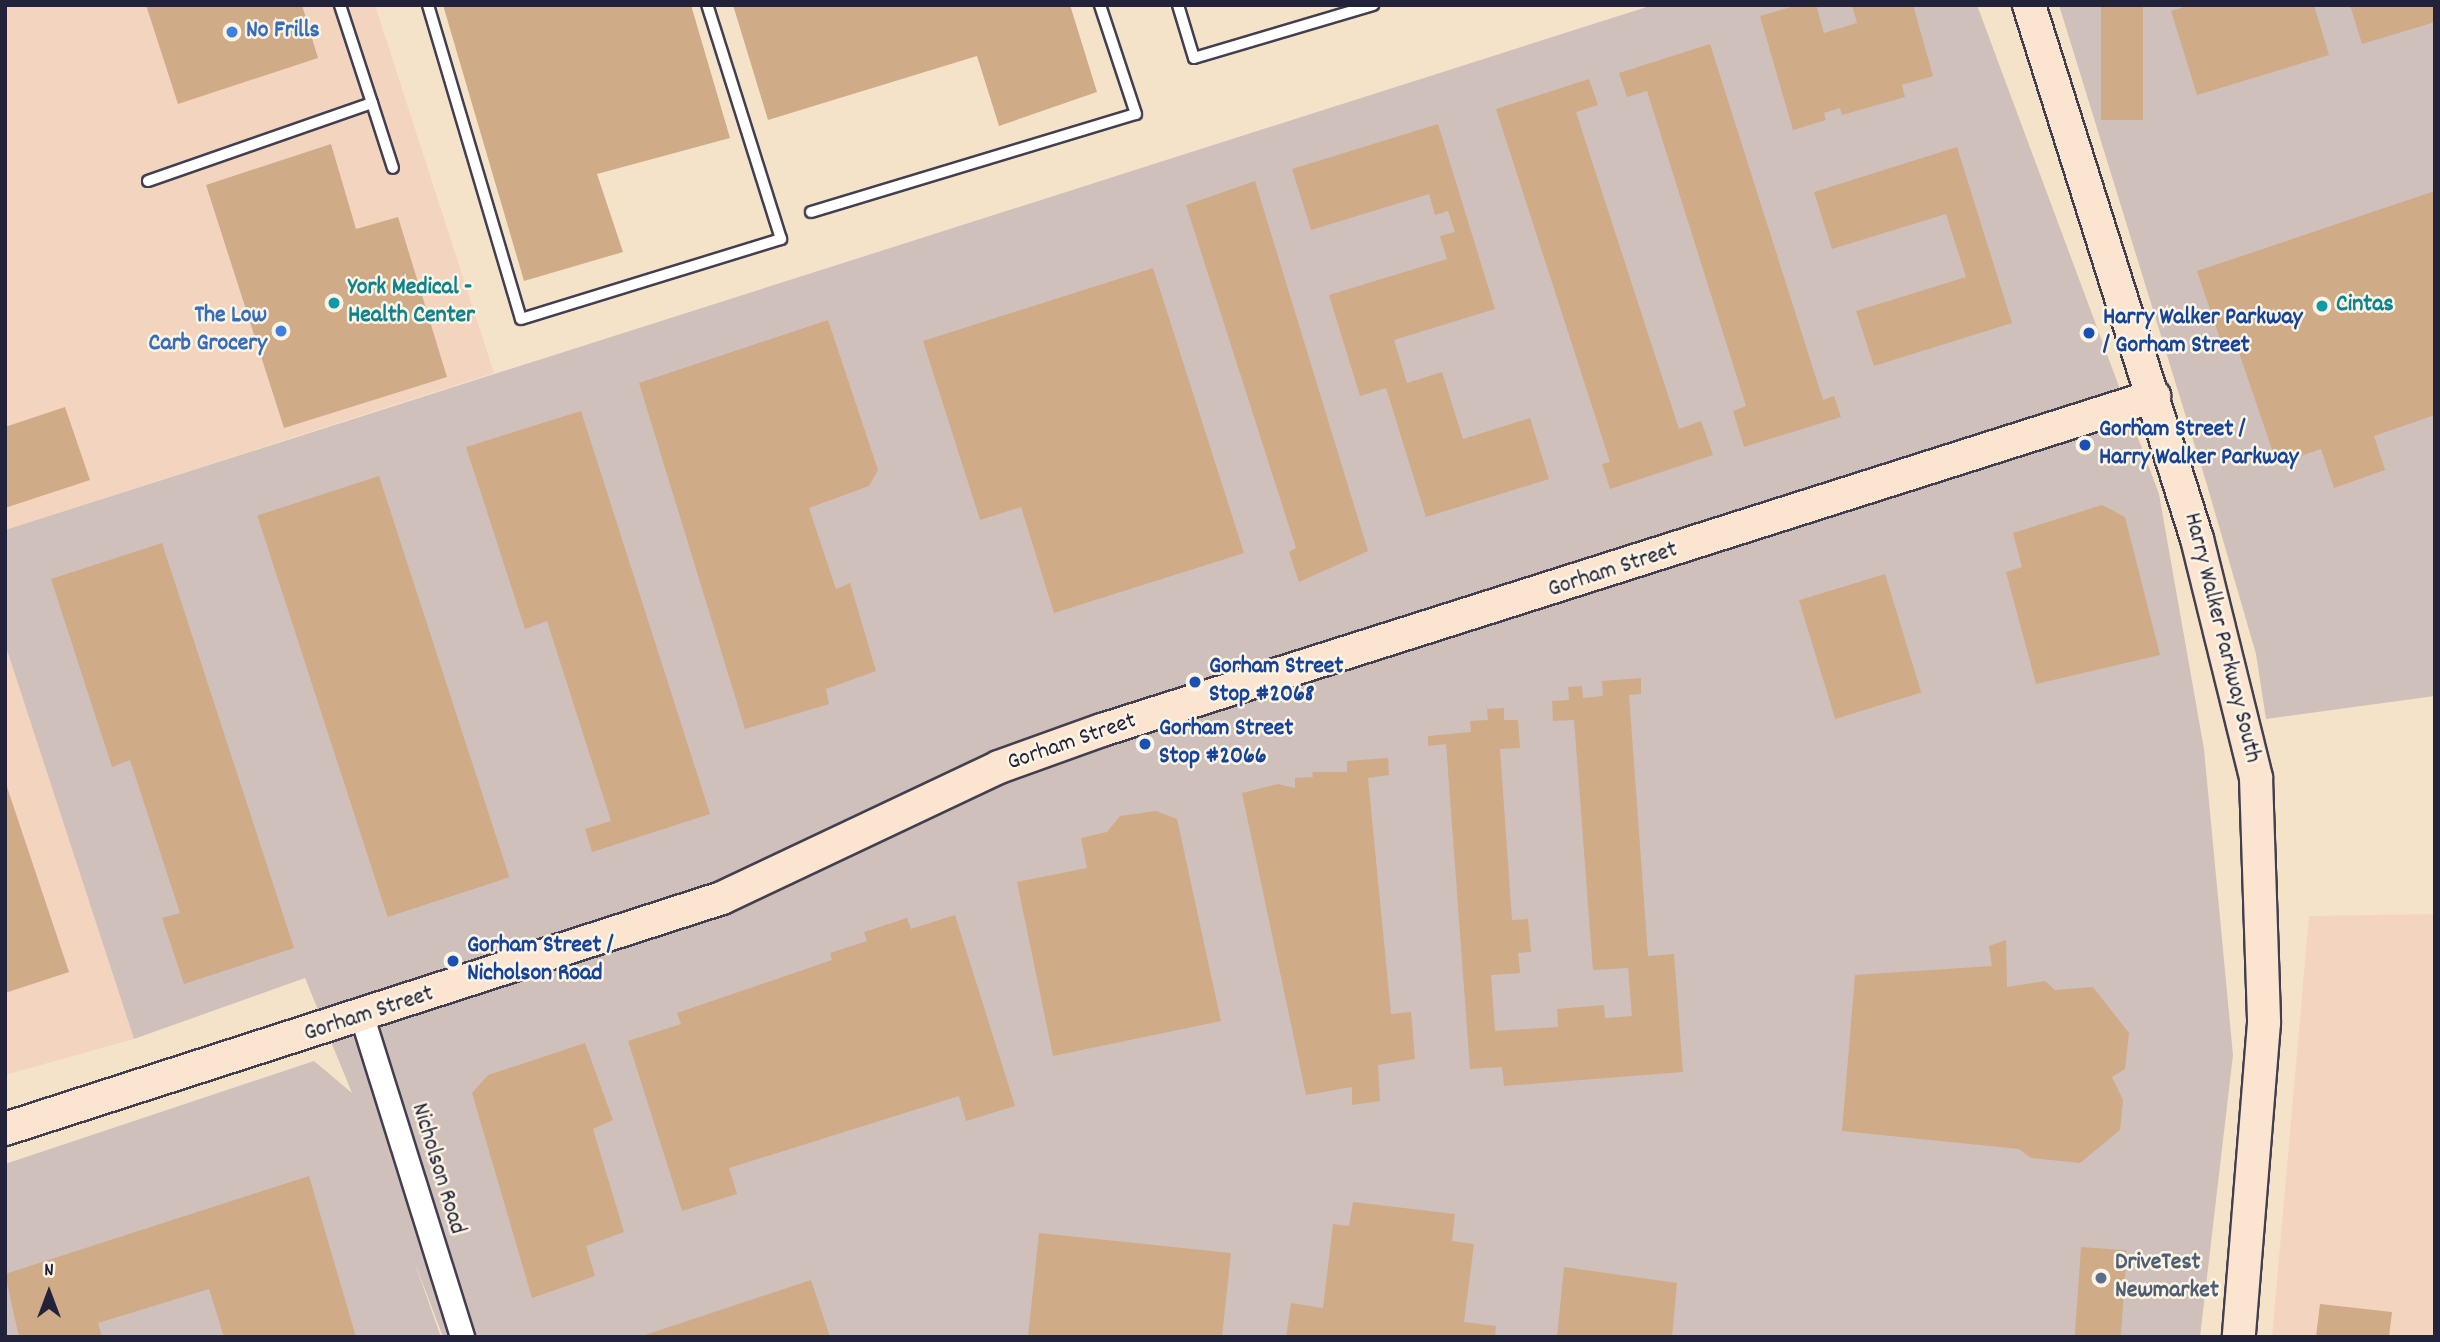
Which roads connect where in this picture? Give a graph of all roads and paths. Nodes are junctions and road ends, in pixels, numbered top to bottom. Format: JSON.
{"nodes":[{"id":1,"x":340,"y":5,"type":"edge"},
{"id":2,"x":428,"y":5,"type":"edge"},
{"id":3,"x":707,"y":5,"type":"edge"},
{"id":4,"x":1100,"y":5,"type":"edge"},
{"id":5,"x":1178,"y":5,"type":"edge"},
{"id":6,"x":1373,"y":5,"type":"edge"},
{"id":7,"x":2029,"y":5,"type":"edge"},
{"id":8,"x":372,"y":103,"type":"junction"},
{"id":9,"x":393,"y":168,"type":"dead end"},
{"id":10,"x":148,"y":181,"type":"dead end"},
{"id":11,"x":811,"y":212,"type":"dead end"},
{"id":12,"x":2154,"y":396,"type":"junction"},
{"id":13,"x":362,"y":1017,"type":"junction"},
{"id":14,"x":6,"y":1129,"type":"edge"},
{"id":15,"x":462,"y":1337,"type":"edge"},
{"id":16,"x":2239,"y":1337,"type":"edge"}],
"edges":[{"from":1,"to":8,"type":"lane"},
{"from":2,"to":3,"type":"lane"},
{"from":4,"to":11,"type":"lane"},
{"from":5,"to":6,"type":"lane"},
{"from":7,"to":12,"type":"street","name":"Harry Walker Parkway South"},
{"from":8,"to":9,"type":"lane"},
{"from":8,"to":10,"type":"lane"},
{"from":12,"to":13,"type":"street","name":"Gorham Street"},
{"from":12,"to":16,"type":"street","name":"Harry Walker Parkway South"},
{"from":13,"to":14,"type":"street","name":"Gorham Street"},
{"from":13,"to":15,"type":"street","name":"Nicholson Road"}]}
